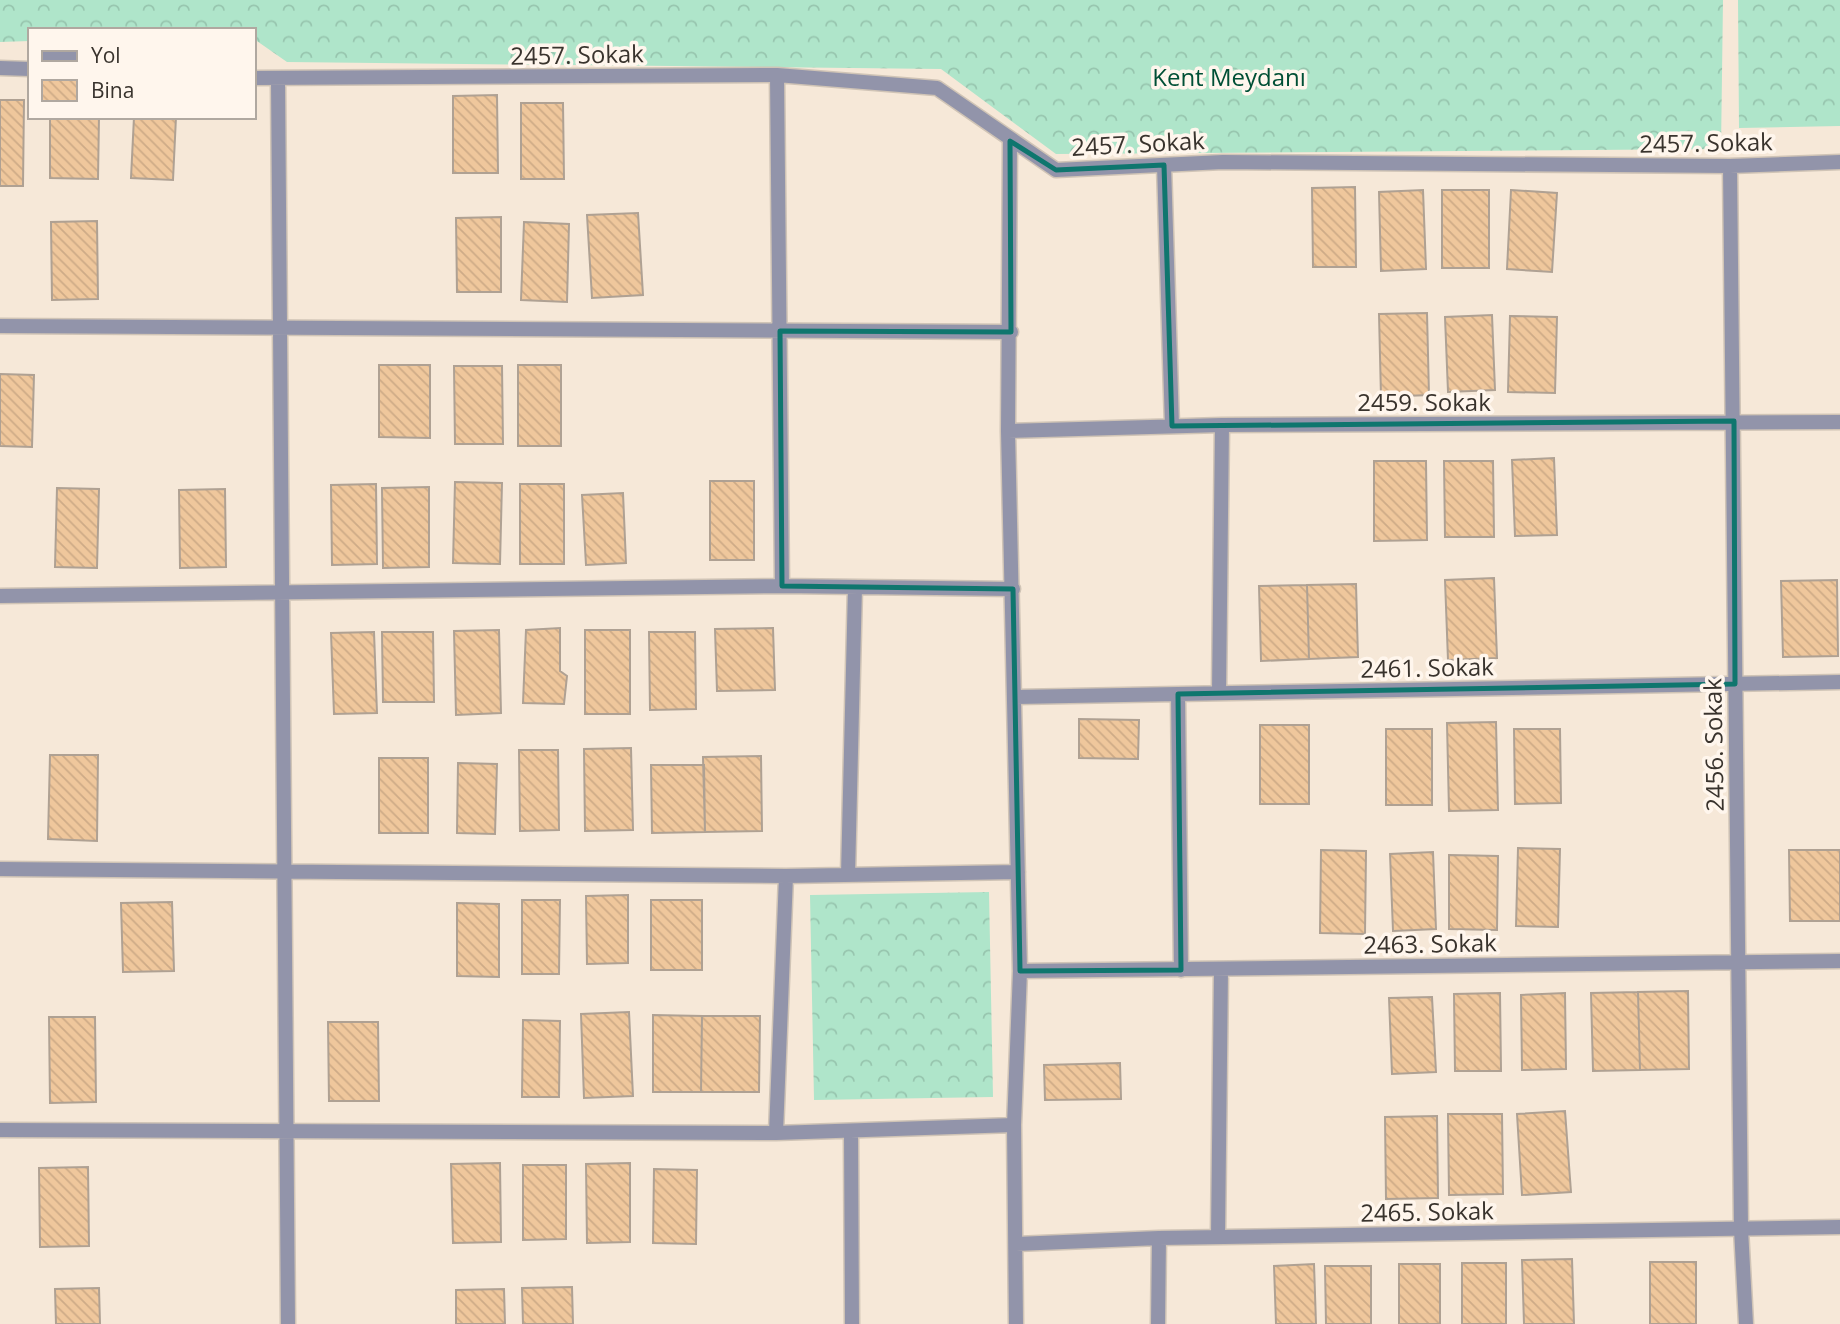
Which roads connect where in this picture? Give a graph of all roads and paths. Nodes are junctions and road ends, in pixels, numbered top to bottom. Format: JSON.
{"nodes":[{"id":1,"x":0,"y":68,"type":"edge"},
{"id":2,"x":28,"y":69,"type":"edge"},
{"id":3,"x":777,"y":75,"type":"junction"},
{"id":4,"x":256,"y":78,"type":"edge"},
{"id":5,"x":278,"y":79,"type":"junction"},
{"id":6,"x":1010,"y":141,"type":"junction"},
{"id":7,"x":1840,"y":162,"type":"edge"},
{"id":8,"x":1164,"y":165,"type":"junction"},
{"id":9,"x":1730,"y":166,"type":"junction"},
{"id":10,"x":0,"y":326,"type":"edge"},
{"id":11,"x":281,"y":328,"type":"junction"},
{"id":12,"x":780,"y":331,"type":"junction"},
{"id":13,"x":1011,"y":332,"type":"junction"},
{"id":14,"x":1734,"y":421,"type":"junction"},
{"id":15,"x":1840,"y":422,"type":"edge"},
{"id":16,"x":1222,"y":425,"type":"junction"},
{"id":17,"x":1172,"y":426,"type":"junction"},
{"id":18,"x":1008,"y":431,"type":"junction"},
{"id":19,"x":782,"y":586,"type":"junction"},
{"id":20,"x":855,"y":587,"type":"junction"},
{"id":21,"x":1013,"y":589,"type":"junction"},
{"id":22,"x":280,"y":594,"type":"junction"},
{"id":23,"x":0,"y":596,"type":"edge"},
{"id":24,"x":1840,"y":682,"type":"edge"},
{"id":25,"x":1735,"y":684,"type":"junction"},
{"id":26,"x":1219,"y":693,"type":"junction"},
{"id":27,"x":1178,"y":694,"type":"junction"},
{"id":28,"x":1015,"y":697,"type":"junction"},
{"id":29,"x":0,"y":869,"type":"edge"},
{"id":30,"x":283,"y":870,"type":"junction"},
{"id":31,"x":1018,"y":872,"type":"junction"},
{"id":32,"x":848,"y":875,"type":"junction"},
{"id":33,"x":786,"y":876,"type":"junction"},
{"id":34,"x":1739,"y":960,"type":"junction"},
{"id":35,"x":1840,"y":961,"type":"edge"},
{"id":36,"x":1221,"y":969,"type":"junction"},
{"id":37,"x":1181,"y":970,"type":"junction"},
{"id":38,"x":1020,"y":971,"type":"junction"},
{"id":39,"x":1014,"y":1125,"type":"junction"},
{"id":40,"x":0,"y":1130,"type":"edge"},
{"id":41,"x":285,"y":1132,"type":"junction"},
{"id":42,"x":851,"y":1132,"type":"junction"},
{"id":43,"x":776,"y":1133,"type":"junction"},
{"id":44,"x":1840,"y":1227,"type":"edge"},
{"id":45,"x":1741,"y":1228,"type":"junction"},
{"id":46,"x":1218,"y":1237,"type":"junction"},
{"id":47,"x":1159,"y":1238,"type":"junction"},
{"id":48,"x":1016,"y":1244,"type":"junction"},
{"id":49,"x":288,"y":1324,"type":"edge"},
{"id":50,"x":852,"y":1324,"type":"edge"},
{"id":51,"x":1016,"y":1324,"type":"edge"},
{"id":52,"x":1158,"y":1324,"type":"edge"},
{"id":53,"x":1746,"y":1324,"type":"edge"}],
"edges":[{"from":1,"to":2,"type":"street"},
{"from":3,"to":5,"type":"street","name":"2457. Sokak"},
{"from":3,"to":6,"type":"street","name":"2457. Sokak"},
{"from":3,"to":12,"type":"street"},
{"from":4,"to":5,"type":"street","name":"2457. Sokak"},
{"from":5,"to":11,"type":"street"},
{"from":6,"to":8,"type":"street","name":"2457. Sokak"},
{"from":6,"to":13,"type":"street"},
{"from":7,"to":9,"type":"street","name":"2457. Sokak"},
{"from":8,"to":9,"type":"street","name":"2457. Sokak"},
{"from":8,"to":17,"type":"street"},
{"from":9,"to":14,"type":"street","name":"2456. Sokak"},
{"from":10,"to":11,"type":"street"},
{"from":11,"to":12,"type":"street"},
{"from":11,"to":22,"type":"street"},
{"from":12,"to":13,"type":"street"},
{"from":12,"to":19,"type":"street"},
{"from":13,"to":18,"type":"street"},
{"from":14,"to":15,"type":"street","name":"2459. Sokak"},
{"from":14,"to":16,"type":"street","name":"2459. Sokak"},
{"from":14,"to":25,"type":"street","name":"2456. Sokak"},
{"from":16,"to":17,"type":"street","name":"2459. Sokak"},
{"from":16,"to":26,"type":"street"},
{"from":17,"to":18,"type":"street","name":"2459. Sokak"},
{"from":18,"to":21,"type":"street"},
{"from":19,"to":20,"type":"street"},
{"from":19,"to":22,"type":"street"},
{"from":20,"to":21,"type":"street"},
{"from":20,"to":32,"type":"street"},
{"from":21,"to":28,"type":"street"},
{"from":22,"to":23,"type":"street"},
{"from":22,"to":30,"type":"street"},
{"from":24,"to":25,"type":"street","name":"2461. Sokak"},
{"from":25,"to":26,"type":"street","name":"2461. Sokak"},
{"from":25,"to":34,"type":"street","name":"2456. Sokak"},
{"from":26,"to":27,"type":"street","name":"2461. Sokak"},
{"from":27,"to":28,"type":"street","name":"2461. Sokak"},
{"from":27,"to":37,"type":"street"},
{"from":28,"to":31,"type":"street"},
{"from":29,"to":30,"type":"street"},
{"from":30,"to":33,"type":"street"},
{"from":30,"to":41,"type":"street"},
{"from":31,"to":32,"type":"street"},
{"from":31,"to":38,"type":"street"},
{"from":32,"to":33,"type":"street"},
{"from":33,"to":43,"type":"street"},
{"from":34,"to":35,"type":"street","name":"2463. Sokak"},
{"from":34,"to":36,"type":"street","name":"2463. Sokak"},
{"from":34,"to":45,"type":"street","name":"2456. Sokak"},
{"from":36,"to":37,"type":"street","name":"2463. Sokak"},
{"from":36,"to":46,"type":"street"},
{"from":37,"to":38,"type":"street","name":"2463. Sokak"},
{"from":38,"to":39,"type":"street"},
{"from":39,"to":42,"type":"street"},
{"from":39,"to":48,"type":"street"},
{"from":40,"to":41,"type":"street"},
{"from":41,"to":43,"type":"street"},
{"from":41,"to":49,"type":"street"},
{"from":42,"to":43,"type":"street"},
{"from":42,"to":50,"type":"street"},
{"from":44,"to":45,"type":"street","name":"2465. Sokak"},
{"from":45,"to":46,"type":"street","name":"2465. Sokak"},
{"from":45,"to":53,"type":"street","name":"2456. Sokak"},
{"from":46,"to":47,"type":"street","name":"2465. Sokak"},
{"from":47,"to":48,"type":"street","name":"2465. Sokak"},
{"from":47,"to":52,"type":"street"},
{"from":48,"to":51,"type":"street"}]}
